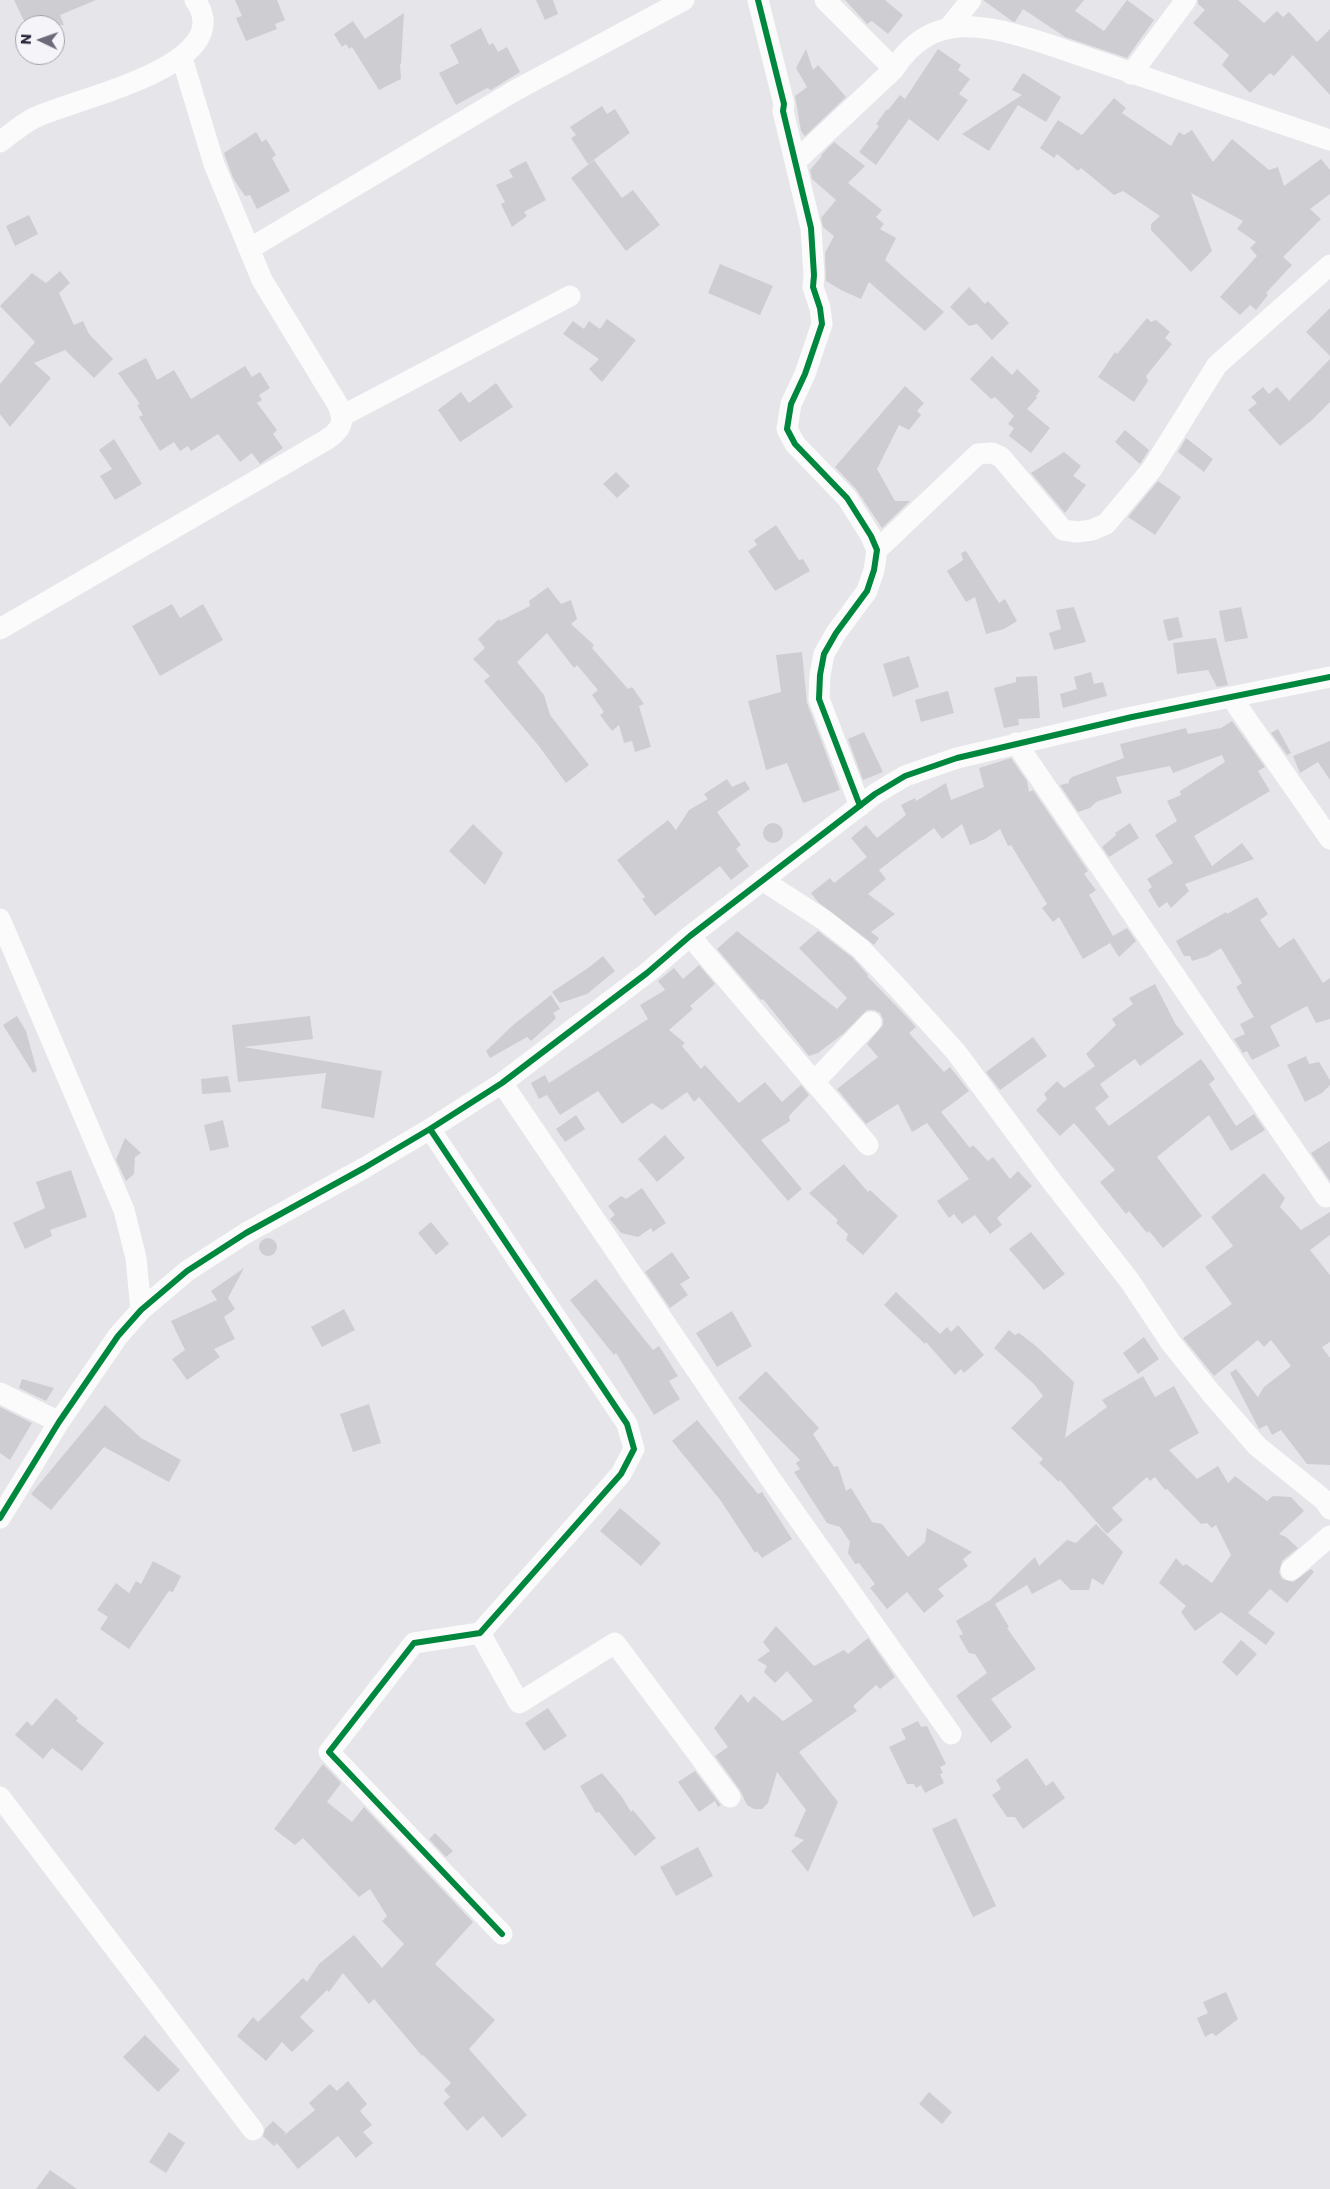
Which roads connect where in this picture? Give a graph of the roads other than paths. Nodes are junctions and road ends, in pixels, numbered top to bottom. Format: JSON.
{"nodes":[{"id":1,"x":195,"y":0,"type":"edge"},
{"id":2,"x":684,"y":0,"type":"edge"},
{"id":3,"x":758,"y":0,"type":"edge"},
{"id":4,"x":825,"y":0,"type":"edge"},
{"id":5,"x":971,"y":0,"type":"edge"},
{"id":6,"x":1186,"y":0,"type":"edge"},
{"id":7,"x":950,"y":26,"type":"junction"},
{"id":8,"x":182,"y":58,"type":"junction"},
{"id":9,"x":894,"y":69,"type":"junction"},
{"id":10,"x":1131,"y":74,"type":"junction"},
{"id":11,"x":1330,"y":140,"type":"edge"},
{"id":12,"x":0,"y":142,"type":"edge"},
{"id":13,"x":796,"y":161,"type":"junction"},
{"id":14,"x":249,"y":249,"type":"junction"},
{"id":15,"x":1330,"y":265,"type":"edge"},
{"id":16,"x":570,"y":296,"type":"dead end"},
{"id":17,"x":342,"y":416,"type":"junction"},
{"id":18,"x":876,"y":550,"type":"junction"},
{"id":19,"x":0,"y":629,"type":"edge"},
{"id":20,"x":1330,"y":677,"type":"edge"},
{"id":21,"x":1231,"y":697,"type":"junction"},
{"id":22,"x":1016,"y":743,"type":"junction"},
{"id":23,"x":860,"y":806,"type":"junction"},
{"id":24,"x":1330,"y":839,"type":"edge"},
{"id":25,"x":762,"y":880,"type":"junction"},
{"id":26,"x":0,"y":919,"type":"edge"},
{"id":27,"x":690,"y":936,"type":"junction"},
{"id":28,"x":871,"y":1022,"type":"dead end"},
{"id":29,"x":814,"y":1082,"type":"junction"},
{"id":30,"x":502,"y":1083,"type":"junction"},
{"id":31,"x":430,"y":1129,"type":"junction"},
{"id":32,"x":868,"y":1145,"type":"dead end"},
{"id":33,"x":1326,"y":1197,"type":"dead end"},
{"id":34,"x":141,"y":1310,"type":"junction"},
{"id":35,"x":0,"y":1393,"type":"edge"},
{"id":36,"x":58,"y":1422,"type":"junction"},
{"id":37,"x":1330,"y":1509,"type":"edge"},
{"id":38,"x":0,"y":1518,"type":"edge"},
{"id":39,"x":1330,"y":1536,"type":"edge"},
{"id":40,"x":1291,"y":1570,"type":"dead end"},
{"id":41,"x":480,"y":1633,"type":"junction"},
{"id":42,"x":952,"y":1734,"type":"dead end"},
{"id":43,"x":0,"y":1797,"type":"edge"},
{"id":44,"x":730,"y":1797,"type":"dead end"},
{"id":45,"x":502,"y":1934,"type":"dead end"},
{"id":46,"x":252,"y":2130,"type":"dead end"}],
"edges":[{"from":1,"to":8,"type":"street"},
{"from":2,"to":14,"type":"street"},
{"from":3,"to":13,"type":"street"},
{"from":4,"to":9,"type":"street"},
{"from":5,"to":7,"type":"street"},
{"from":6,"to":10,"type":"street"},
{"from":7,"to":9,"type":"street"},
{"from":7,"to":10,"type":"street"},
{"from":8,"to":12,"type":"street"},
{"from":8,"to":14,"type":"street"},
{"from":9,"to":13,"type":"street"},
{"from":10,"to":11,"type":"street"},
{"from":13,"to":18,"type":"street"},
{"from":14,"to":17,"type":"street"},
{"from":15,"to":18,"type":"street"},
{"from":16,"to":17,"type":"street"},
{"from":17,"to":19,"type":"street"},
{"from":18,"to":23,"type":"street"},
{"from":20,"to":21,"type":"street"},
{"from":21,"to":22,"type":"street"},
{"from":21,"to":24,"type":"street"},
{"from":22,"to":23,"type":"street"},
{"from":22,"to":33,"type":"street"},
{"from":23,"to":25,"type":"street"},
{"from":25,"to":27,"type":"street"},
{"from":25,"to":37,"type":"street"},
{"from":26,"to":34,"type":"street"},
{"from":27,"to":29,"type":"street"},
{"from":27,"to":30,"type":"street"},
{"from":28,"to":29,"type":"street"},
{"from":29,"to":32,"type":"street"},
{"from":30,"to":31,"type":"street"},
{"from":30,"to":42,"type":"street"},
{"from":31,"to":34,"type":"street"},
{"from":31,"to":41,"type":"street"},
{"from":34,"to":36,"type":"street"},
{"from":35,"to":36,"type":"street"},
{"from":36,"to":38,"type":"street"},
{"from":39,"to":40,"type":"street"},
{"from":41,"to":44,"type":"street"},
{"from":41,"to":45,"type":"street"},
{"from":43,"to":46,"type":"street"}]}
